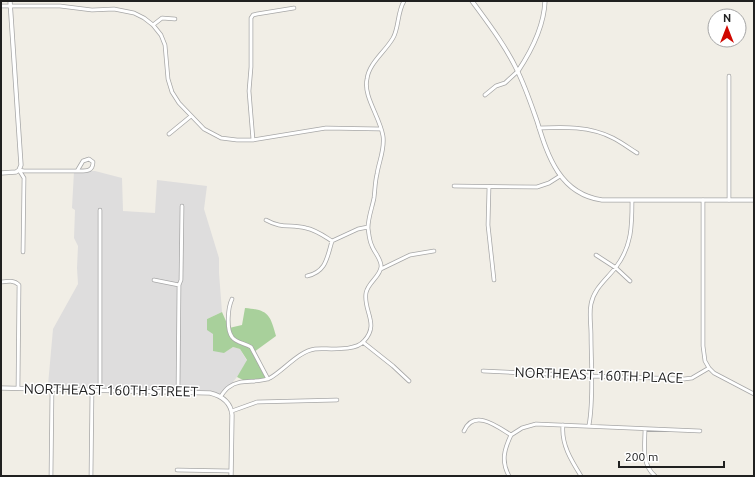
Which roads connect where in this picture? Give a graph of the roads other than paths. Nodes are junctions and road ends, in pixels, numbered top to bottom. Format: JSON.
{"nodes":[{"id":1,"x":10,"y":1,"type":"edge"},
{"id":2,"x":404,"y":1,"type":"edge"},
{"id":3,"x":472,"y":1,"type":"edge"},
{"id":4,"x":544,"y":1,"type":"edge"},
{"id":5,"x":1,"y":6,"type":"edge"},
{"id":6,"x":10,"y":6,"type":"junction"},
{"id":7,"x":294,"y":8,"type":"dead end"},
{"id":8,"x":175,"y":19,"type":"dead end"},
{"id":9,"x":153,"y":25,"type":"junction"},
{"id":10,"x":518,"y":71,"type":"junction"},
{"id":11,"x":729,"y":76,"type":"dead end"},
{"id":12,"x":485,"y":95,"type":"dead end"},
{"id":13,"x":191,"y":116,"type":"junction"},
{"id":14,"x":539,"y":128,"type":"junction"},
{"id":15,"x":381,"y":129,"type":"junction"},
{"id":16,"x":169,"y":134,"type":"dead end"},
{"id":17,"x":253,"y":140,"type":"junction"},
{"id":18,"x":637,"y":153,"type":"dead end"},
{"id":19,"x":20,"y":170,"type":"junction"},
{"id":20,"x":77,"y":171,"type":"junction"},
{"id":21,"x":1,"y":173,"type":"edge"},
{"id":22,"x":560,"y":176,"type":"junction"},
{"id":23,"x":454,"y":186,"type":"dead end"},
{"id":24,"x":489,"y":187,"type":"junction"},
{"id":25,"x":632,"y":200,"type":"junction"},
{"id":26,"x":703,"y":200,"type":"junction"},
{"id":27,"x":729,"y":200,"type":"junction"},
{"id":28,"x":754,"y":200,"type":"edge"},
{"id":29,"x":182,"y":206,"type":"dead end"},
{"id":30,"x":100,"y":210,"type":"dead end"},
{"id":31,"x":266,"y":220,"type":"dead end"},
{"id":32,"x":368,"y":227,"type":"junction"},
{"id":33,"x":332,"y":241,"type":"junction"},
{"id":34,"x":434,"y":251,"type":"dead end"},
{"id":35,"x":23,"y":252,"type":"dead end"},
{"id":36,"x":596,"y":255,"type":"dead end"},
{"id":37,"x":616,"y":268,"type":"junction"},
{"id":38,"x":381,"y":269,"type":"junction"},
{"id":39,"x":307,"y":276,"type":"dead end"},
{"id":40,"x":154,"y":280,"type":"dead end"},
{"id":41,"x":494,"y":280,"type":"dead end"},
{"id":42,"x":630,"y":281,"type":"dead end"},
{"id":43,"x":1,"y":282,"type":"edge"},
{"id":44,"x":179,"y":284,"type":"junction"},
{"id":45,"x":232,"y":299,"type":"dead end"},
{"id":46,"x":364,"y":342,"type":"junction"},
{"id":47,"x":709,"y":368,"type":"junction"},
{"id":48,"x":483,"y":371,"type":"dead end"},
{"id":49,"x":591,"y":376,"type":"junction"},
{"id":50,"x":268,"y":379,"type":"junction"},
{"id":51,"x":409,"y":381,"type":"dead end"},
{"id":52,"x":1,"y":388,"type":"edge"},
{"id":53,"x":18,"y":388,"type":"junction"},
{"id":54,"x":52,"y":389,"type":"junction"},
{"id":55,"x":92,"y":390,"type":"junction"},
{"id":56,"x":100,"y":390,"type":"junction"},
{"id":57,"x":178,"y":392,"type":"junction"},
{"id":58,"x":754,"y":394,"type":"edge"},
{"id":59,"x":221,"y":396,"type":"junction"},
{"id":60,"x":337,"y":400,"type":"dead end"},
{"id":61,"x":232,"y":411,"type":"junction"},
{"id":62,"x":563,"y":425,"type":"junction"},
{"id":63,"x":589,"y":426,"type":"junction"},
{"id":64,"x":645,"y":429,"type":"junction"},
{"id":65,"x":464,"y":431,"type":"dead end"},
{"id":66,"x":700,"y":432,"type":"dead end"},
{"id":67,"x":511,"y":436,"type":"junction"},
{"id":68,"x":177,"y":470,"type":"dead end"},
{"id":69,"x":231,"y":471,"type":"junction"},
{"id":70,"x":51,"y":476,"type":"edge"},
{"id":71,"x":91,"y":476,"type":"edge"},
{"id":72,"x":231,"y":476,"type":"edge"},
{"id":73,"x":509,"y":476,"type":"edge"},
{"id":74,"x":581,"y":476,"type":"edge"},
{"id":75,"x":655,"y":476,"type":"edge"}],
"edges":[{"from":1,"to":6,"type":"street"},
{"from":2,"to":15,"type":"street"},
{"from":3,"to":10,"type":"street"},
{"from":4,"to":10,"type":"street"},
{"from":5,"to":6,"type":"street"},
{"from":6,"to":9,"type":"street"},
{"from":6,"to":19,"type":"street"},
{"from":7,"to":17,"type":"street"},
{"from":8,"to":9,"type":"street"},
{"from":9,"to":13,"type":"street"},
{"from":10,"to":12,"type":"street"},
{"from":10,"to":14,"type":"street"},
{"from":11,"to":27,"type":"street"},
{"from":13,"to":16,"type":"street"},
{"from":13,"to":17,"type":"street"},
{"from":14,"to":18,"type":"street"},
{"from":14,"to":22,"type":"street"},
{"from":15,"to":17,"type":"street"},
{"from":15,"to":32,"type":"street"},
{"from":19,"to":20,"type":"street"},
{"from":19,"to":21,"type":"street"},
{"from":19,"to":35,"type":"street"},
{"from":20,"to":20,"type":"street"},
{"from":22,"to":24,"type":"street"},
{"from":22,"to":25,"type":"street"},
{"from":23,"to":24,"type":"street"},
{"from":24,"to":41,"type":"street"},
{"from":25,"to":26,"type":"street"},
{"from":25,"to":37,"type":"street"},
{"from":26,"to":27,"type":"street"},
{"from":26,"to":47,"type":"street"},
{"from":27,"to":28,"type":"street"},
{"from":29,"to":44,"type":"street"},
{"from":30,"to":56,"type":"street"},
{"from":31,"to":33,"type":"street"},
{"from":32,"to":33,"type":"street"},
{"from":32,"to":38,"type":"street"},
{"from":33,"to":39,"type":"street"},
{"from":34,"to":38,"type":"street"},
{"from":36,"to":37,"type":"street"},
{"from":37,"to":42,"type":"street"},
{"from":37,"to":49,"type":"street"},
{"from":38,"to":46,"type":"street"},
{"from":40,"to":44,"type":"street"},
{"from":43,"to":53,"type":"street"},
{"from":44,"to":57,"type":"street"},
{"from":45,"to":50,"type":"street"},
{"from":46,"to":50,"type":"street"},
{"from":46,"to":51,"type":"street"},
{"from":47,"to":49,"type":"street","name":"NORTHEAST 160TH PLACE"},
{"from":47,"to":58,"type":"street"},
{"from":48,"to":49,"type":"street","name":"NORTHEAST 160TH PLACE"},
{"from":49,"to":63,"type":"street"},
{"from":50,"to":59,"type":"street"},
{"from":52,"to":53,"type":"street","name":"NORTHEAST 160TH STREET"},
{"from":53,"to":54,"type":"street","name":"NORTHEAST 160TH STREET"},
{"from":54,"to":55,"type":"street","name":"NORTHEAST 160TH STREET"},
{"from":54,"to":70,"type":"street"},
{"from":55,"to":56,"type":"street","name":"NORTHEAST 160TH STREET"},
{"from":55,"to":71,"type":"street"},
{"from":56,"to":57,"type":"street","name":"NORTHEAST 160TH STREET"},
{"from":57,"to":59,"type":"street","name":"NORTHEAST 160TH STREET"},
{"from":59,"to":61,"type":"street"},
{"from":60,"to":61,"type":"street"},
{"from":61,"to":69,"type":"street"},
{"from":62,"to":63,"type":"street"},
{"from":62,"to":67,"type":"street"},
{"from":62,"to":74,"type":"street"},
{"from":63,"to":64,"type":"street"},
{"from":64,"to":66,"type":"street"},
{"from":64,"to":75,"type":"street"},
{"from":65,"to":67,"type":"street"},
{"from":67,"to":73,"type":"street"},
{"from":68,"to":69,"type":"street"},
{"from":69,"to":72,"type":"street"}]}
